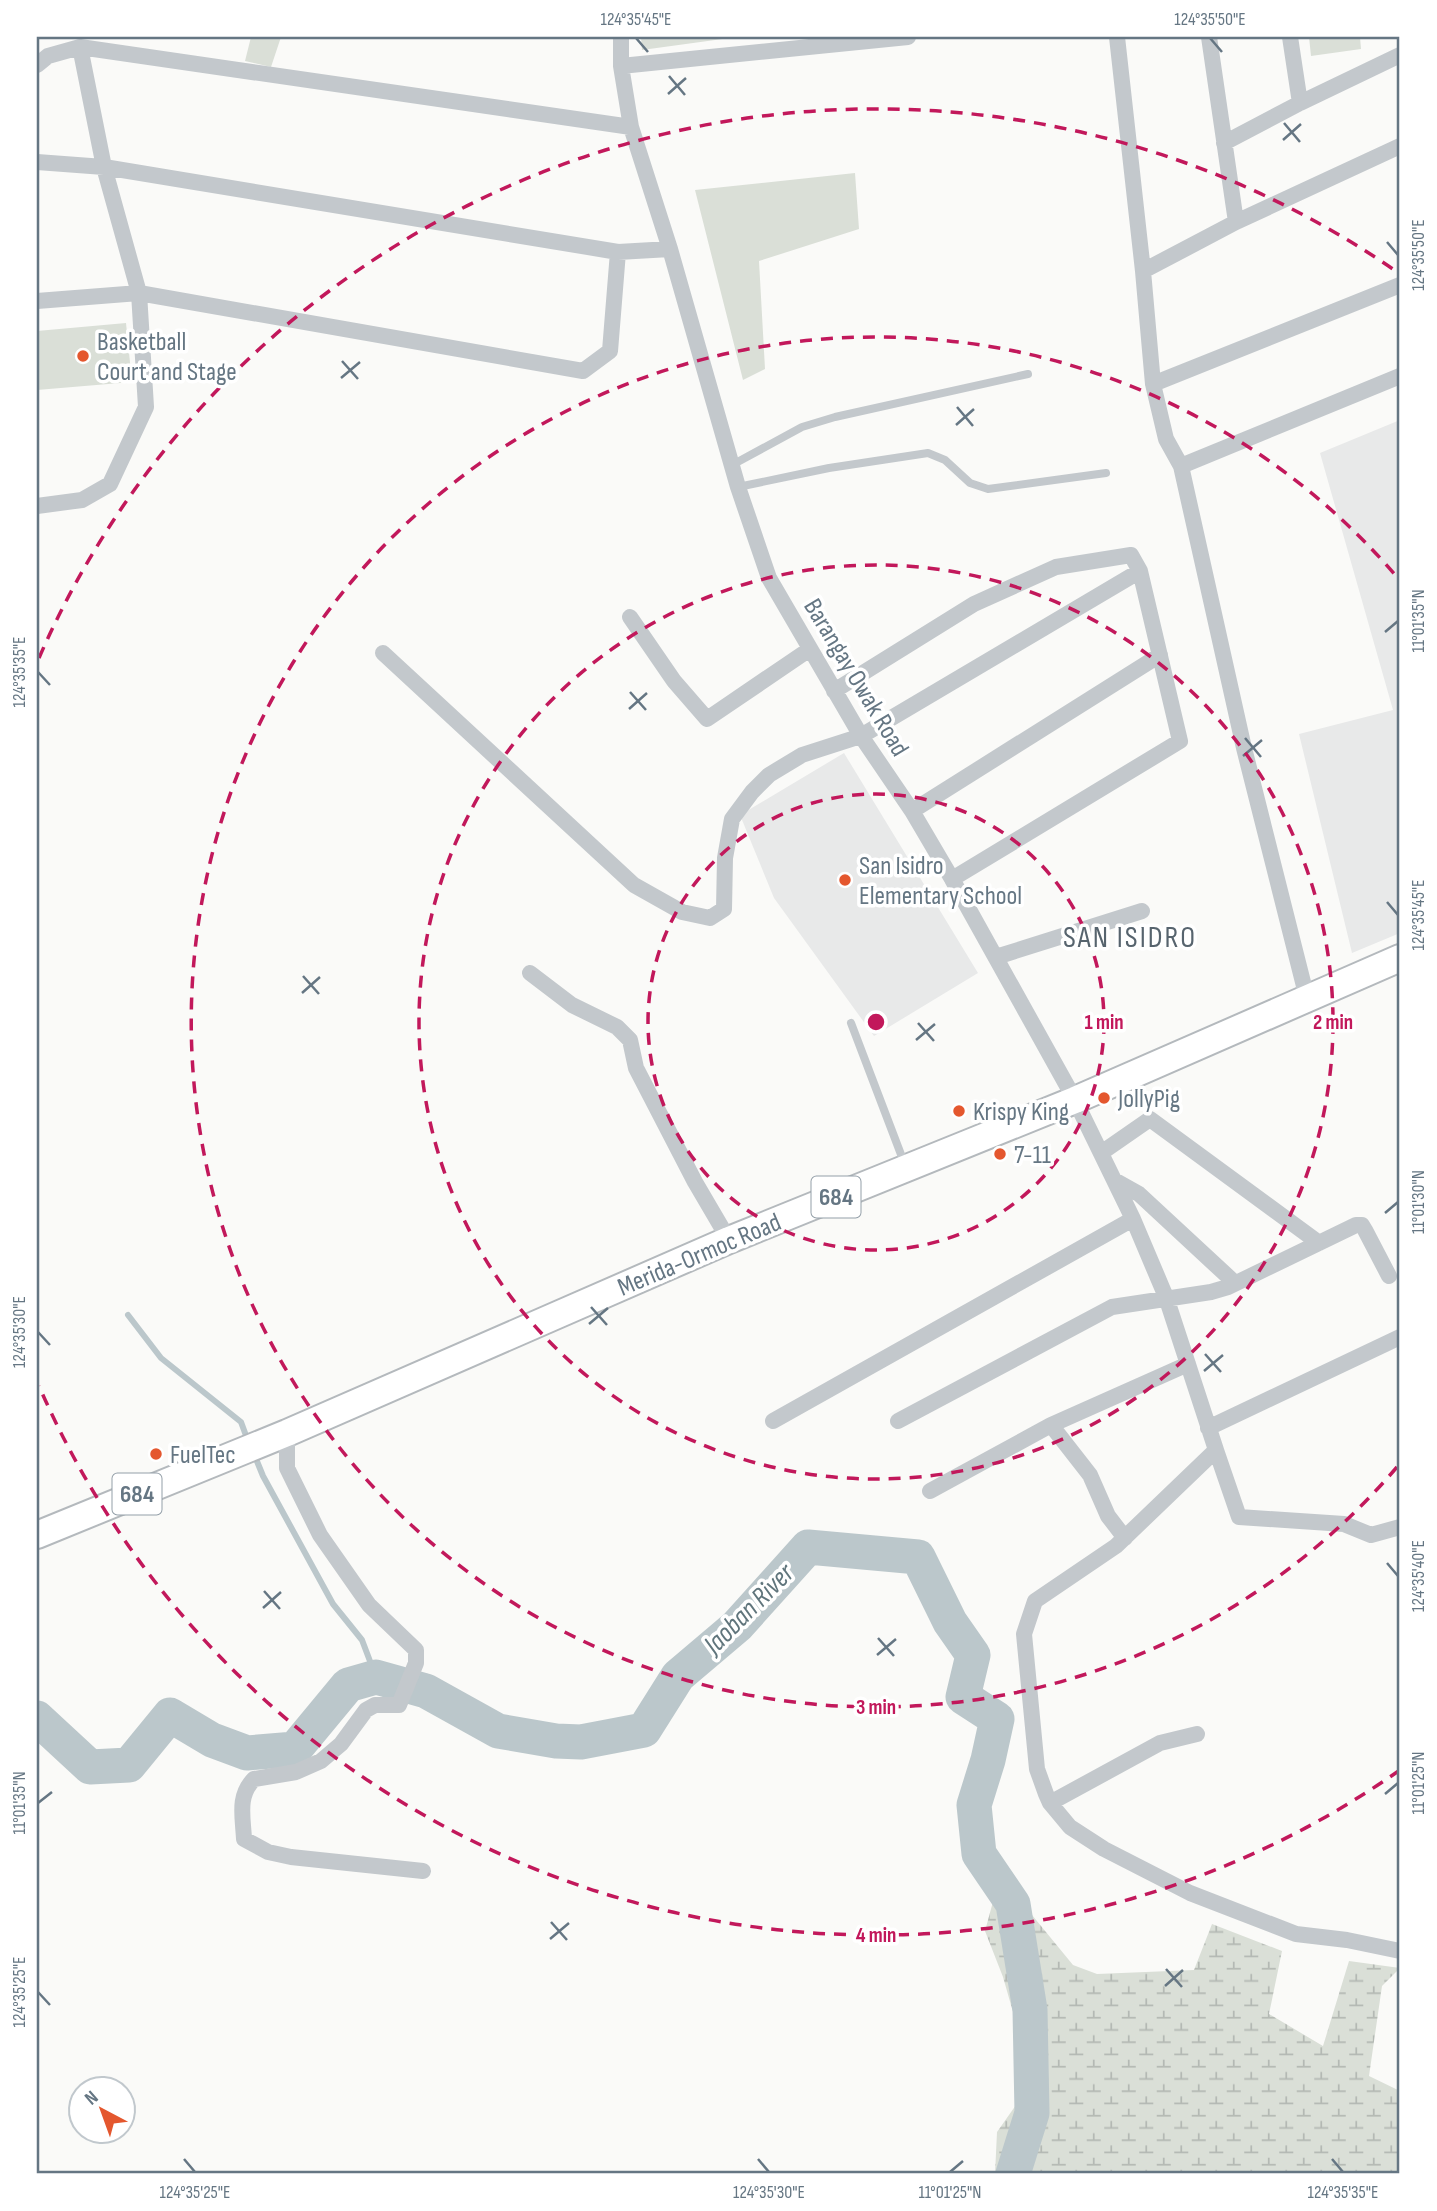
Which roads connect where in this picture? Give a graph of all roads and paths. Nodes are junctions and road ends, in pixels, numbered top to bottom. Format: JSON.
{"nodes":[{"id":1,"x":621,"y":37,"type":"edge"},
{"id":2,"x":908,"y":37,"type":"edge"},
{"id":3,"x":1117,"y":37,"type":"edge"},
{"id":4,"x":1209,"y":37,"type":"edge"},
{"id":5,"x":1290,"y":37,"type":"edge"},
{"id":6,"x":80,"y":47,"type":"junction"},
{"id":7,"x":1400,"y":55,"type":"edge"},
{"id":8,"x":37,"y":65,"type":"edge"},
{"id":9,"x":621,"y":66,"type":"junction"},
{"id":10,"x":1300,"y":103,"type":"junction"},
{"id":11,"x":631,"y":127,"type":"junction"},
{"id":12,"x":1224,"y":143,"type":"junction"},
{"id":13,"x":1400,"y":146,"type":"edge"},
{"id":14,"x":37,"y":162,"type":"edge"},
{"id":15,"x":104,"y":167,"type":"junction"},
{"id":16,"x":1237,"y":222,"type":"junction"},
{"id":17,"x":670,"y":249,"type":"junction"},
{"id":18,"x":618,"y":252,"type":"junction"},
{"id":19,"x":1143,"y":271,"type":"junction"},
{"id":20,"x":1400,"y":285,"type":"edge"},
{"id":21,"x":139,"y":293,"type":"junction"},
{"id":22,"x":37,"y":301,"type":"edge"},
{"id":23,"x":1028,"y":374,"type":"dead end"},
{"id":24,"x":1400,"y":376,"type":"edge"},
{"id":25,"x":1153,"y":384,"type":"junction"},
{"id":26,"x":732,"y":466,"type":"junction"},
{"id":27,"x":1181,"y":466,"type":"junction"},
{"id":28,"x":1106,"y":473,"type":"dead end"},
{"id":29,"x":738,"y":487,"type":"junction"},
{"id":30,"x":37,"y":506,"type":"edge"},
{"id":31,"x":1139,"y":571,"type":"junction"},
{"id":32,"x":631,"y":617,"type":"dead end"},
{"id":33,"x":810,"y":649,"type":"junction"},
{"id":34,"x":383,"y":653,"type":"dead end"},
{"id":35,"x":1160,"y":655,"type":"junction"},
{"id":36,"x":834,"y":691,"type":"junction"},
{"id":37,"x":861,"y":736,"type":"junction"},
{"id":38,"x":912,"y":811,"type":"junction"},
{"id":39,"x":952,"y":879,"type":"junction"},
{"id":40,"x":1142,"y":911,"type":"dead end"},
{"id":41,"x":996,"y":957,"type":"junction"},
{"id":42,"x":1400,"y":958,"type":"edge"},
{"id":43,"x":530,"y":973,"type":"dead end"},
{"id":44,"x":1307,"y":998,"type":"junction"},
{"id":45,"x":851,"y":1023,"type":"dead end"},
{"id":46,"x":1075,"y":1100,"type":"junction"},
{"id":47,"x":1101,"y":1153,"type":"junction"},
{"id":48,"x":906,"y":1168,"type":"junction"},
{"id":49,"x":1114,"y":1180,"type":"junction"},
{"id":50,"x":1133,"y":1219,"type":"junction"},
{"id":51,"x":730,"y":1240,"type":"junction"},
{"id":52,"x":1318,"y":1243,"type":"junction"},
{"id":53,"x":1389,"y":1276,"type":"dead end"},
{"id":54,"x":1236,"y":1283,"type":"junction"},
{"id":55,"x":1166,"y":1297,"type":"junction"},
{"id":56,"x":1400,"y":1336,"type":"edge"},
{"id":57,"x":1188,"y":1364,"type":"junction"},
{"id":58,"x":898,"y":1420,"type":"dead end"},
{"id":59,"x":773,"y":1421,"type":"dead end"},
{"id":60,"x":1051,"y":1425,"type":"junction"},
{"id":61,"x":1208,"y":1428,"type":"junction"},
{"id":62,"x":280,"y":1436,"type":"junction"},
{"id":63,"x":1216,"y":1450,"type":"junction"},
{"id":64,"x":930,"y":1491,"type":"dead end"},
{"id":65,"x":1400,"y":1527,"type":"edge"},
{"id":66,"x":37,"y":1535,"type":"edge"},
{"id":67,"x":1125,"y":1538,"type":"junction"},
{"id":68,"x":1197,"y":1734,"type":"dead end"},
{"id":69,"x":1050,"y":1803,"type":"junction"},
{"id":70,"x":423,"y":1871,"type":"dead end"},
{"id":71,"x":1400,"y":1951,"type":"edge"}],
"edges":[{"from":1,"to":9,"type":"street","name":"Barangay Owak Road"},
{"from":2,"to":9,"type":"street"},
{"from":3,"to":19,"type":"street"},
{"from":4,"to":12,"type":"street"},
{"from":5,"to":10,"type":"street"},
{"from":6,"to":8,"type":"street"},
{"from":6,"to":11,"type":"street"},
{"from":6,"to":15,"type":"street"},
{"from":7,"to":10,"type":"street"},
{"from":9,"to":11,"type":"street","name":"Barangay Owak Road"},
{"from":10,"to":12,"type":"street"},
{"from":11,"to":17,"type":"street","name":"Barangay Owak Road"},
{"from":12,"to":16,"type":"street"},
{"from":13,"to":16,"type":"street"},
{"from":14,"to":15,"type":"street"},
{"from":15,"to":18,"type":"street"},
{"from":15,"to":21,"type":"street"},
{"from":16,"to":19,"type":"street"},
{"from":17,"to":18,"type":"street"},
{"from":17,"to":26,"type":"street","name":"Barangay Owak Road"},
{"from":18,"to":21,"type":"street"},
{"from":19,"to":25,"type":"street"},
{"from":20,"to":25,"type":"street"},
{"from":21,"to":22,"type":"street"},
{"from":21,"to":30,"type":"street"},
{"from":23,"to":26,"type":"lane"},
{"from":24,"to":27,"type":"street"},
{"from":25,"to":27,"type":"street"},
{"from":26,"to":29,"type":"street","name":"Barangay Owak Road"},
{"from":27,"to":44,"type":"street"},
{"from":28,"to":29,"type":"lane"},
{"from":29,"to":33,"type":"street","name":"Barangay Owak Road"},
{"from":31,"to":35,"type":"street"},
{"from":31,"to":36,"type":"street"},
{"from":31,"to":37,"type":"street"},
{"from":32,"to":33,"type":"street"},
{"from":33,"to":36,"type":"street","name":"Barangay Owak Road"},
{"from":34,"to":37,"type":"street"},
{"from":35,"to":38,"type":"street"},
{"from":35,"to":39,"type":"street"},
{"from":36,"to":37,"type":"street","name":"Barangay Owak Road"},
{"from":37,"to":38,"type":"street","name":"Barangay Owak Road"},
{"from":38,"to":39,"type":"street","name":"Barangay Owak Road"},
{"from":39,"to":41,"type":"street","name":"Barangay Owak Road"},
{"from":40,"to":41,"type":"street"},
{"from":41,"to":46,"type":"street","name":"Barangay Owak Road"},
{"from":42,"to":44,"type":"highway","name":"Merida-Ormoc Road","number":"684"},
{"from":43,"to":51,"type":"street"},
{"from":44,"to":46,"type":"highway","name":"Merida-Ormoc Road","number":"684"},
{"from":45,"to":48,"type":"lane"},
{"from":46,"to":47,"type":"street","name":"Barangay Owak Road"},
{"from":46,"to":48,"type":"highway","name":"Merida-Ormoc Road","number":"684"},
{"from":47,"to":49,"type":"street","name":"Barangay Owak Road"},
{"from":47,"to":52,"type":"street"},
{"from":48,"to":51,"type":"highway","name":"Merida-Ormoc Road","number":"684"},
{"from":49,"to":50,"type":"street","name":"Barangay Owak Road"},
{"from":49,"to":54,"type":"street"},
{"from":50,"to":55,"type":"street","name":"Barangay Owak Road"},
{"from":50,"to":59,"type":"street"},
{"from":51,"to":62,"type":"highway","name":"Merida-Ormoc Road","number":"684"},
{"from":52,"to":53,"type":"street"},
{"from":52,"to":54,"type":"street"},
{"from":54,"to":55,"type":"street"},
{"from":55,"to":57,"type":"street","name":"Barangay Owak Road"},
{"from":55,"to":58,"type":"street"},
{"from":56,"to":61,"type":"street"},
{"from":57,"to":60,"type":"street"},
{"from":57,"to":61,"type":"street","name":"Barangay Owak Road"},
{"from":60,"to":64,"type":"street"},
{"from":60,"to":67,"type":"street"},
{"from":61,"to":63,"type":"street","name":"Barangay Owak Road"},
{"from":62,"to":66,"type":"highway","name":"Merida-Ormoc Road","number":"684"},
{"from":62,"to":70,"type":"street"},
{"from":63,"to":65,"type":"street","name":"Barangay Owak Road"},
{"from":63,"to":67,"type":"street"},
{"from":67,"to":69,"type":"street"},
{"from":68,"to":69,"type":"street"},
{"from":69,"to":71,"type":"street"}]}
